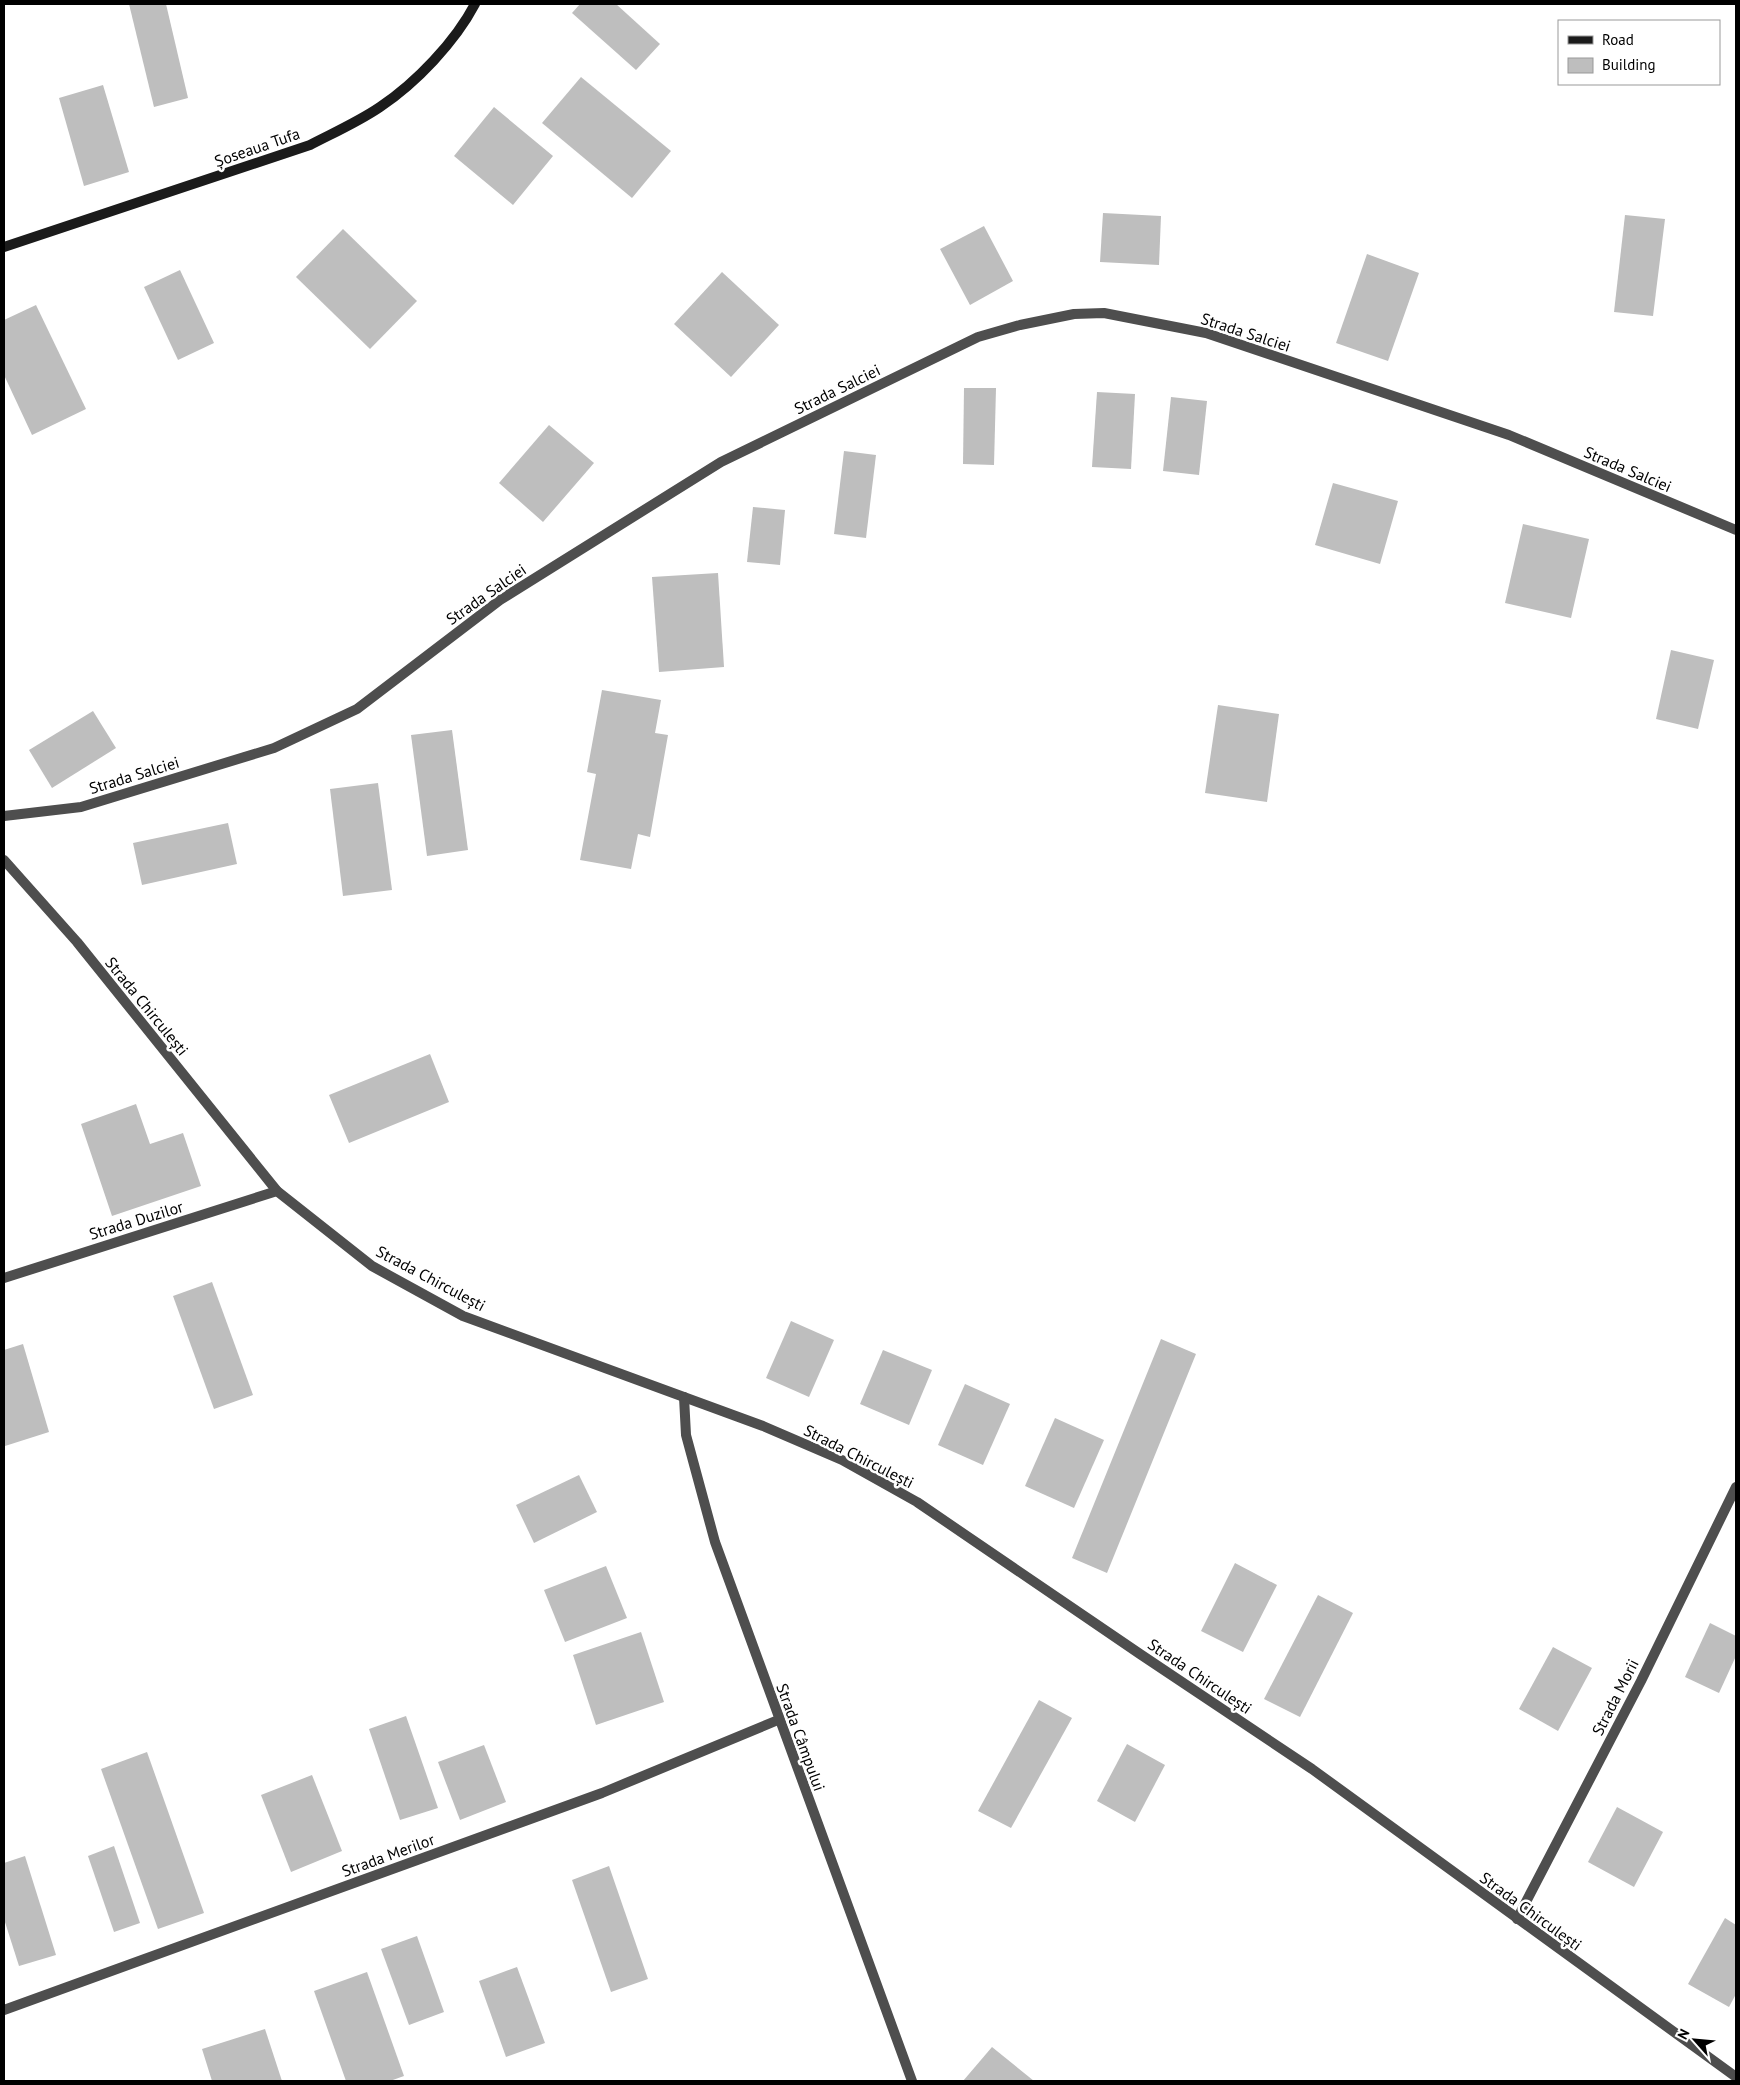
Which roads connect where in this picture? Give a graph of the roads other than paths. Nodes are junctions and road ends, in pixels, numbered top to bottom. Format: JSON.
{"nodes":[{"id":1,"x":475,"y":4,"type":"edge"},
{"id":2,"x":4,"y":247,"type":"edge"},
{"id":3,"x":1736,"y":530,"type":"edge"},
{"id":4,"x":4,"y":816,"type":"edge"},
{"id":5,"x":4,"y":860,"type":"edge"},
{"id":6,"x":278,"y":1192,"type":"junction"},
{"id":7,"x":4,"y":1278,"type":"edge"},
{"id":8,"x":684,"y":1397,"type":"junction"},
{"id":9,"x":1736,"y":1487,"type":"edge"},
{"id":10,"x":778,"y":1720,"type":"junction"},
{"id":11,"x":1518,"y":1919,"type":"junction"},
{"id":12,"x":4,"y":2010,"type":"edge"},
{"id":13,"x":1736,"y":2077,"type":"edge"},
{"id":14,"x":912,"y":2081,"type":"edge"}],
"edges":[{"from":1,"to":2,"type":"main road","name":"Șoseaua Tufa"},
{"from":3,"to":4,"type":"street","name":"Strada Salciei"},
{"from":5,"to":6,"type":"street","name":"Strada Chirculești"},
{"from":6,"to":7,"type":"street","name":"Strada Duzilor"},
{"from":6,"to":8,"type":"street","name":"Strada Chirculești"},
{"from":8,"to":10,"type":"street","name":"Strada Câmpului"},
{"from":8,"to":11,"type":"street","name":"Strada Chirculești"},
{"from":9,"to":11,"type":"street","name":"Strada Morii"},
{"from":10,"to":12,"type":"street","name":"Strada Merilor"},
{"from":10,"to":14,"type":"street","name":"Strada Câmpului"},
{"from":11,"to":13,"type":"street","name":"Strada Chirculești"}]}
